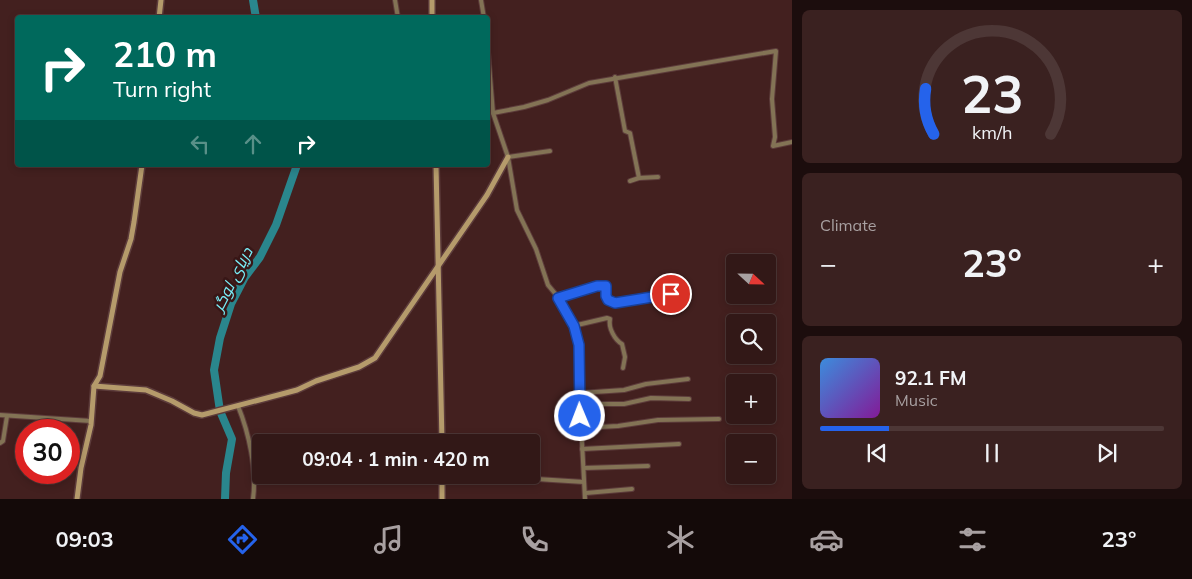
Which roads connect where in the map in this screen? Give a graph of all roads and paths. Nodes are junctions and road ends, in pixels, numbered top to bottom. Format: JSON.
{"nodes":[{"id":1,"x":161,"y":0,"type":"edge"},
{"id":2,"x":395,"y":0,"type":"edge"},
{"id":3,"x":432,"y":0,"type":"edge"},
{"id":4,"x":481,"y":0,"type":"edge"},
{"id":5,"x":159,"y":15,"type":"edge"},
{"id":6,"x":398,"y":15,"type":"edge"},
{"id":7,"x":432,"y":15,"type":"edge"},
{"id":8,"x":484,"y":15,"type":"edge"},
{"id":9,"x":490,"y":76,"type":"edge"},
{"id":10,"x":615,"y":77,"type":"junction"},
{"id":11,"x":493,"y":113,"type":"junction"},
{"id":12,"x":792,"y":142,"type":"edge"},
{"id":13,"x":550,"y":151,"type":"dead end"},
{"id":14,"x":508,"y":157,"type":"junction"},
{"id":15,"x":142,"y":167,"type":"edge"},
{"id":16,"x":436,"y":167,"type":"edge"},
{"id":17,"x":658,"y":177,"type":"dead end"},
{"id":18,"x":638,"y":178,"type":"junction"},
{"id":19,"x":630,"y":181,"type":"dead end"},
{"id":20,"x":439,"y":265,"type":"junction"},
{"id":21,"x":671,"y":294,"type":"dead end"},
{"id":22,"x":558,"y":298,"type":"junction"},
{"id":23,"x":574,"y":326,"type":"junction"},
{"id":24,"x":623,"y":368,"type":"dead end"},
{"id":25,"x":688,"y":379,"type":"dead end"},
{"id":26,"x":94,"y":386,"type":"junction"},
{"id":27,"x":580,"y":393,"type":"junction"},
{"id":28,"x":690,"y":399,"type":"dead end"},
{"id":29,"x":580,"y":404,"type":"junction"},
{"id":30,"x":238,"y":406,"type":"junction"},
{"id":31,"x":0,"y":415,"type":"edge"},
{"id":32,"x":7,"y":416,"type":"junction"},
{"id":33,"x":720,"y":419,"type":"dead end"},
{"id":34,"x":91,"y":421,"type":"junction"},
{"id":35,"x":581,"y":428,"type":"junction"},
{"id":36,"x":442,"y":434,"type":"edge"},
{"id":37,"x":0,"y":443,"type":"edge"},
{"id":38,"x":679,"y":444,"type":"dead end"},
{"id":39,"x":582,"y":450,"type":"junction"},
{"id":40,"x":648,"y":466,"type":"dead end"},
{"id":41,"x":584,"y":468,"type":"junction"},
{"id":42,"x":540,"y":479,"type":"edge"},
{"id":43,"x":584,"y":482,"type":"junction"},
{"id":44,"x":442,"y":484,"type":"edge"},
{"id":45,"x":632,"y":489,"type":"dead end"},
{"id":46,"x":586,"y":493,"type":"junction"},
{"id":47,"x":77,"y":499,"type":"edge"},
{"id":48,"x":253,"y":499,"type":"edge"},
{"id":49,"x":442,"y":499,"type":"edge"},
{"id":50,"x":585,"y":499,"type":"edge"}],
"edges":[{"from":1,"to":5,"type":"street"},
{"from":2,"to":6,"type":"street"},
{"from":3,"to":7,"type":"street"},
{"from":4,"to":8,"type":"street"},
{"from":9,"to":11,"type":"street"},
{"from":10,"to":11,"type":"street"},
{"from":10,"to":12,"type":"street"},
{"from":10,"to":18,"type":"street"},
{"from":11,"to":14,"type":"street"},
{"from":13,"to":14,"type":"street"},
{"from":14,"to":20,"type":"street"},
{"from":14,"to":22,"type":"street"},
{"from":15,"to":26,"type":"street"},
{"from":16,"to":20,"type":"street"},
{"from":17,"to":18,"type":"street"},
{"from":18,"to":19,"type":"street"},
{"from":20,"to":30,"type":"street"},
{"from":20,"to":36,"type":"street"},
{"from":21,"to":22,"type":"street"},
{"from":22,"to":23,"type":"street"},
{"from":23,"to":24,"type":"street"},
{"from":23,"to":27,"type":"street"},
{"from":25,"to":27,"type":"street"},
{"from":26,"to":30,"type":"street"},
{"from":26,"to":34,"type":"street"},
{"from":27,"to":29,"type":"street"},
{"from":28,"to":29,"type":"street"},
{"from":29,"to":35,"type":"street"},
{"from":30,"to":48,"type":"street"},
{"from":31,"to":32,"type":"street"},
{"from":32,"to":34,"type":"street"},
{"from":32,"to":37,"type":"street"},
{"from":33,"to":35,"type":"street"},
{"from":34,"to":47,"type":"street"},
{"from":35,"to":39,"type":"street"},
{"from":38,"to":39,"type":"street"},
{"from":39,"to":41,"type":"street"},
{"from":40,"to":41,"type":"street"},
{"from":41,"to":43,"type":"street"},
{"from":42,"to":43,"type":"street"},
{"from":43,"to":46,"type":"street"},
{"from":44,"to":49,"type":"street"},
{"from":45,"to":46,"type":"street"},
{"from":46,"to":50,"type":"street"}]}
